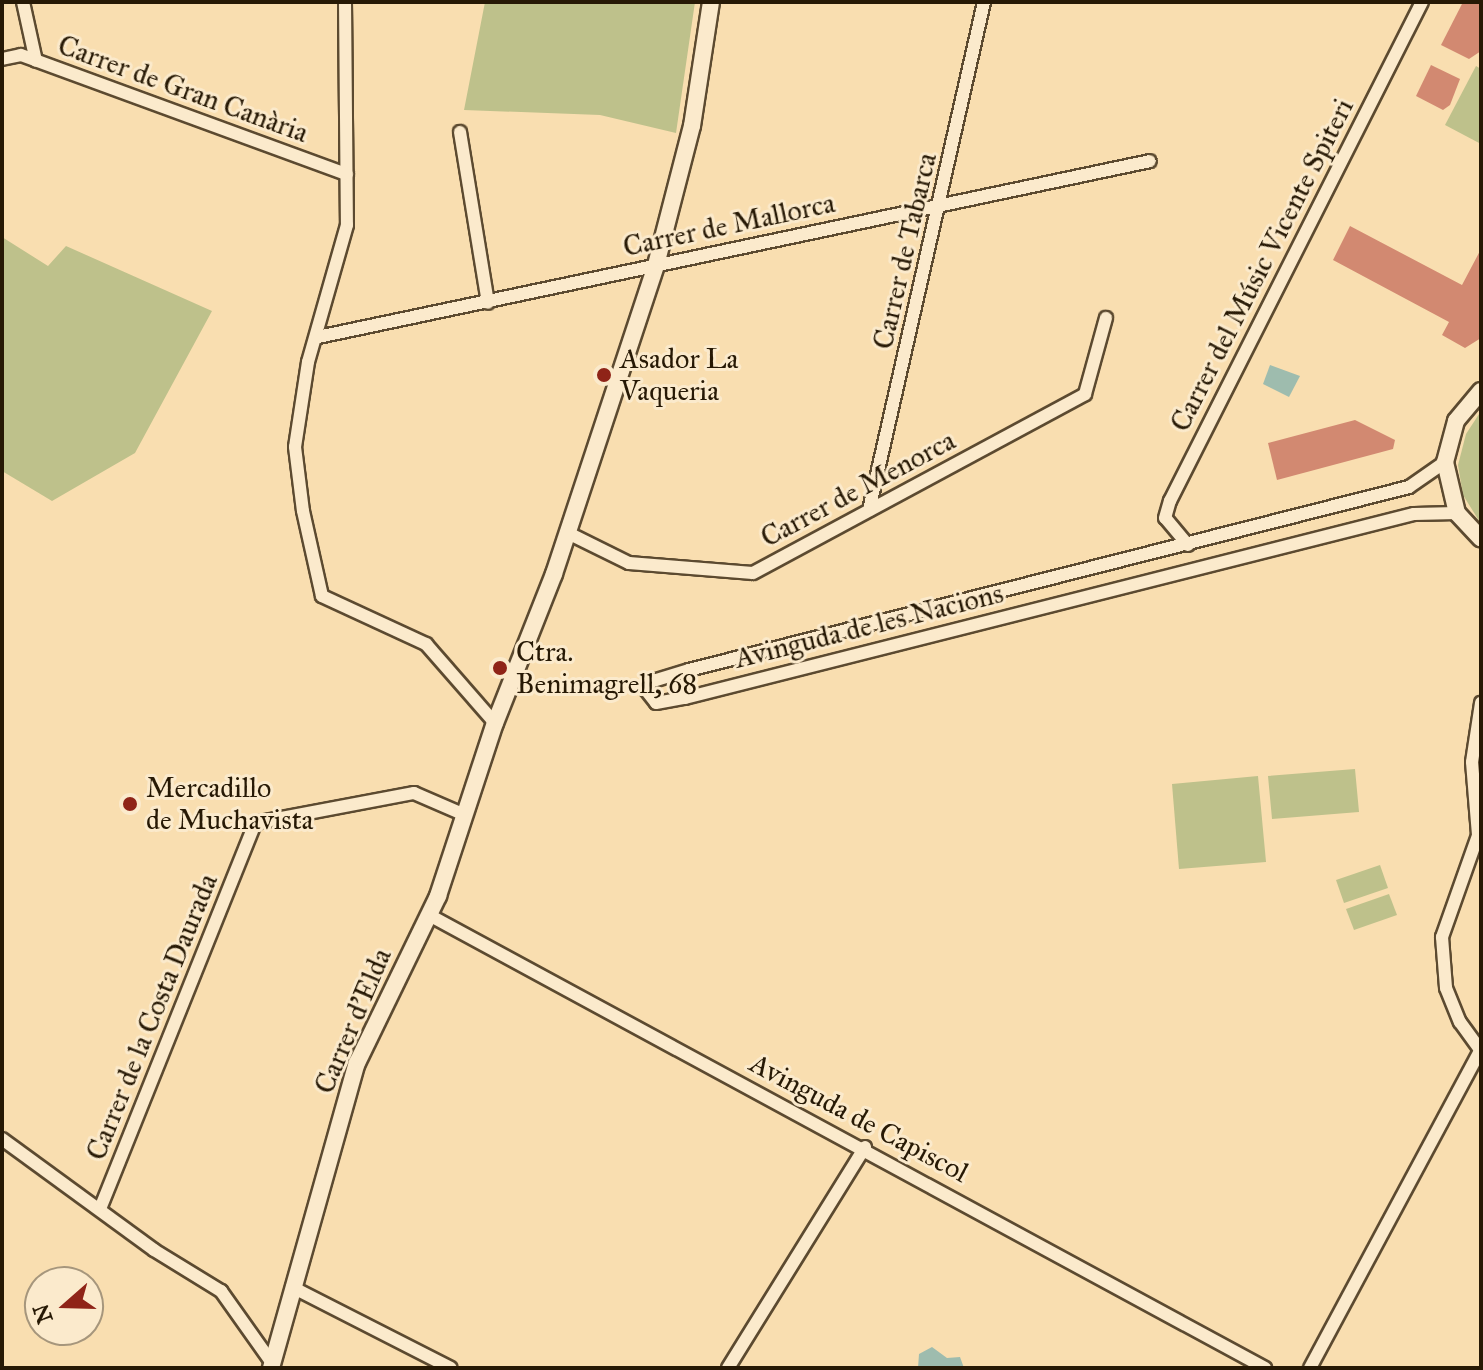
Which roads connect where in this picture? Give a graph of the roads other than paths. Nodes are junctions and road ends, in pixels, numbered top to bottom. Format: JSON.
{"nodes":[{"id":1,"x":23,"y":2,"type":"edge"},
{"id":2,"x":345,"y":2,"type":"edge"},
{"id":3,"x":711,"y":2,"type":"edge"},
{"id":4,"x":984,"y":2,"type":"edge"},
{"id":5,"x":1422,"y":2,"type":"edge"},
{"id":6,"x":2,"y":59,"type":"edge"},
{"id":7,"x":36,"y":61,"type":"junction"},
{"id":8,"x":460,"y":132,"type":"dead end"},
{"id":9,"x":1150,"y":161,"type":"dead end"},
{"id":10,"x":347,"y":174,"type":"junction"},
{"id":11,"x":941,"y":204,"type":"junction"},
{"id":12,"x":656,"y":265,"type":"junction"},
{"id":13,"x":488,"y":303,"type":"junction"},
{"id":14,"x":1106,"y":318,"type":"dead end"},
{"id":15,"x":318,"y":337,"type":"junction"},
{"id":16,"x":1481,"y":391,"type":"edge"},
{"id":17,"x":1445,"y":462,"type":"junction"},
{"id":18,"x":869,"y":510,"type":"junction"},
{"id":19,"x":1457,"y":513,"type":"junction"},
{"id":20,"x":568,"y":533,"type":"junction"},
{"id":21,"x":1481,"y":539,"type":"edge"},
{"id":22,"x":1188,"y":545,"type":"junction"},
{"id":23,"x":1481,"y":703,"type":"edge"},
{"id":24,"x":495,"y":723,"type":"junction"},
{"id":25,"x":1475,"y":761,"type":"edge"},
{"id":26,"x":465,"y":815,"type":"junction"},
{"id":27,"x":1480,"y":835,"type":"edge"},
{"id":28,"x":429,"y":915,"type":"junction"},
{"id":29,"x":1481,"y":1051,"type":"edge"},
{"id":30,"x":2,"y":1139,"type":"edge"},
{"id":31,"x":865,"y":1147,"type":"junction"},
{"id":32,"x":100,"y":1209,"type":"junction"},
{"id":33,"x":292,"y":1287,"type":"junction"},
{"id":34,"x":272,"y":1366,"type":"edge"},
{"id":35,"x":451,"y":1368,"type":"edge"},
{"id":36,"x":728,"y":1368,"type":"edge"},
{"id":37,"x":1265,"y":1368,"type":"edge"},
{"id":38,"x":1310,"y":1368,"type":"edge"}],
"edges":[{"from":1,"to":7,"type":"street"},
{"from":2,"to":10,"type":"street"},
{"from":3,"to":12,"type":"street","name":"Carrer d'Elda"},
{"from":4,"to":11,"type":"street","name":"Carrer de Tabarca"},
{"from":5,"to":22,"type":"street","name":"Carrer del Músic Vicente Spiteri"},
{"from":6,"to":7,"type":"street","name":"Carrer de Gran Canària"},
{"from":7,"to":10,"type":"street","name":"Carrer de Gran Canària"},
{"from":8,"to":13,"type":"street"},
{"from":9,"to":11,"type":"street","name":"Carrer de Mallorca"},
{"from":10,"to":15,"type":"street"},
{"from":11,"to":12,"type":"street","name":"Carrer de Mallorca"},
{"from":11,"to":18,"type":"street","name":"Carrer de Tabarca"},
{"from":12,"to":13,"type":"street","name":"Carrer de Mallorca"},
{"from":12,"to":20,"type":"street","name":"Carrer d'Elda"},
{"from":13,"to":15,"type":"street","name":"Carrer de Mallorca"},
{"from":14,"to":18,"type":"street","name":"Carrer de Menorca"},
{"from":15,"to":24,"type":"street"},
{"from":16,"to":17,"type":"street"},
{"from":17,"to":19,"type":"street"},
{"from":17,"to":22,"type":"street","name":"Avinguda de les Nacions"},
{"from":18,"to":20,"type":"street","name":"Carrer de Menorca"},
{"from":19,"to":21,"type":"street"},
{"from":19,"to":22,"type":"street","name":"Avinguda de les Nacions"},
{"from":20,"to":24,"type":"street","name":"Carrer d'Elda"},
{"from":23,"to":25,"type":"street"},
{"from":24,"to":26,"type":"street","name":"Carrer d'Elda"},
{"from":25,"to":27,"type":"street"},
{"from":26,"to":28,"type":"street","name":"Carrer d'Elda"},
{"from":26,"to":32,"type":"street","name":"Carrer de la Costa Daurada"},
{"from":27,"to":29,"type":"street"},
{"from":28,"to":31,"type":"street","name":"Avinguda de Capiscol"},
{"from":28,"to":33,"type":"street","name":"Carrer d'Elda"},
{"from":29,"to":38,"type":"street"},
{"from":30,"to":32,"type":"street"},
{"from":31,"to":36,"type":"street"},
{"from":31,"to":37,"type":"street","name":"Avinguda de Capiscol"},
{"from":32,"to":34,"type":"street"},
{"from":33,"to":34,"type":"street","name":"Carrer d'Elda"},
{"from":33,"to":35,"type":"street"}]}
